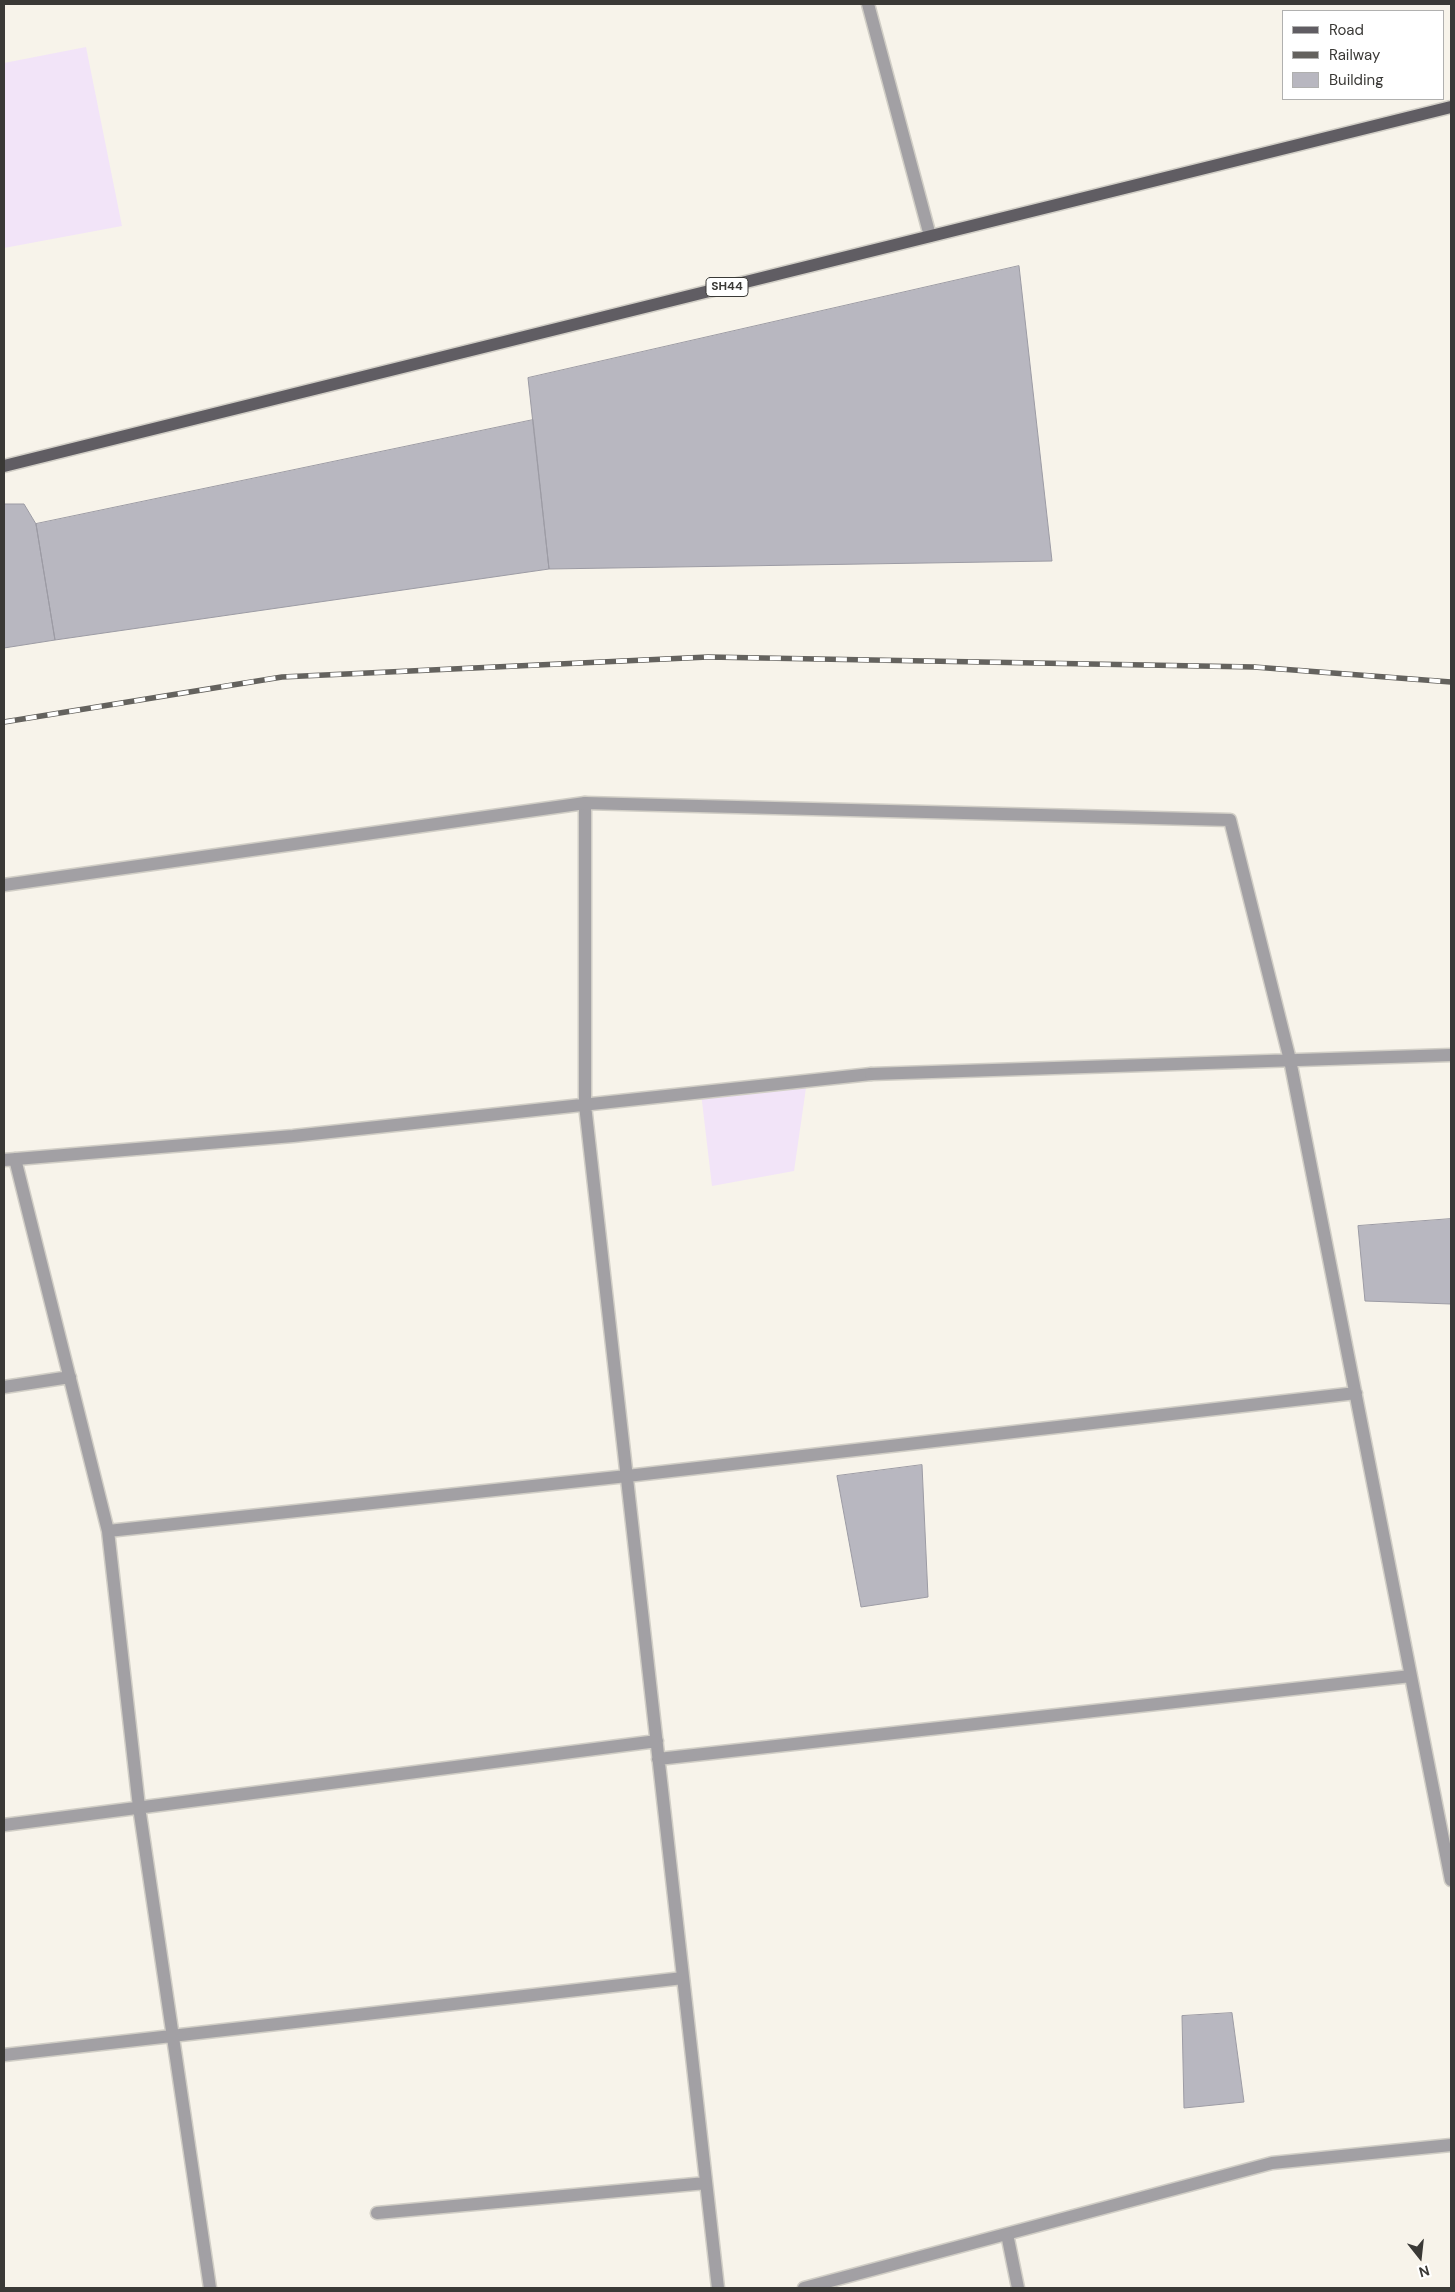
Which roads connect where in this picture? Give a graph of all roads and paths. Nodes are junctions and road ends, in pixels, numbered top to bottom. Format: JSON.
{"nodes":[{"id":1,"x":868,"y":4,"type":"edge"},
{"id":2,"x":1451,"y":107,"type":"edge"},
{"id":3,"x":930,"y":236,"type":"junction"},
{"id":4,"x":4,"y":466,"type":"edge"},
{"id":5,"x":585,"y":803,"type":"junction"},
{"id":6,"x":4,"y":885,"type":"edge"},
{"id":7,"x":1451,"y":1055,"type":"edge"},
{"id":8,"x":1290,"y":1060,"type":"junction"},
{"id":9,"x":585,"y":1105,"type":"junction"},
{"id":10,"x":10,"y":1159,"type":"edge"},
{"id":11,"x":70,"y":1377,"type":"junction"},
{"id":12,"x":4,"y":1386,"type":"edge"},
{"id":13,"x":1356,"y":1394,"type":"junction"},
{"id":14,"x":627,"y":1476,"type":"junction"},
{"id":15,"x":108,"y":1530,"type":"junction"},
{"id":16,"x":1411,"y":1676,"type":"junction"},
{"id":17,"x":657,"y":1741,"type":"junction"},
{"id":18,"x":658,"y":1759,"type":"junction"},
{"id":19,"x":140,"y":1807,"type":"junction"},
{"id":20,"x":4,"y":1825,"type":"edge"},
{"id":21,"x":1451,"y":1880,"type":"edge"},
{"id":22,"x":683,"y":1978,"type":"junction"},
{"id":23,"x":173,"y":2036,"type":"junction"},
{"id":24,"x":4,"y":2055,"type":"edge"},
{"id":25,"x":1451,"y":2145,"type":"edge"},
{"id":26,"x":706,"y":2183,"type":"junction"},
{"id":27,"x":377,"y":2213,"type":"dead end"},
{"id":28,"x":1007,"y":2234,"type":"junction"},
{"id":29,"x":210,"y":2288,"type":"edge"},
{"id":30,"x":718,"y":2288,"type":"edge"},
{"id":31,"x":804,"y":2288,"type":"edge"},
{"id":32,"x":1018,"y":2288,"type":"edge"}],
"edges":[{"from":1,"to":3,"type":"street"},
{"from":2,"to":3,"type":"main road","number":"SH44"},
{"from":3,"to":4,"type":"main road","number":"SH44"},
{"from":5,"to":6,"type":"street"},
{"from":5,"to":8,"type":"street"},
{"from":5,"to":9,"type":"street"},
{"from":7,"to":8,"type":"street"},
{"from":8,"to":9,"type":"street"},
{"from":8,"to":13,"type":"street"},
{"from":9,"to":10,"type":"street"},
{"from":9,"to":14,"type":"street"},
{"from":10,"to":11,"type":"street"},
{"from":11,"to":12,"type":"street"},
{"from":11,"to":15,"type":"street"},
{"from":13,"to":14,"type":"street"},
{"from":13,"to":16,"type":"street"},
{"from":14,"to":15,"type":"street"},
{"from":14,"to":17,"type":"street"},
{"from":15,"to":19,"type":"street"},
{"from":16,"to":18,"type":"street"},
{"from":16,"to":21,"type":"street"},
{"from":17,"to":18,"type":"street"},
{"from":17,"to":19,"type":"street"},
{"from":18,"to":22,"type":"street"},
{"from":19,"to":20,"type":"street"},
{"from":19,"to":23,"type":"street"},
{"from":22,"to":23,"type":"street"},
{"from":22,"to":26,"type":"street"},
{"from":23,"to":24,"type":"street"},
{"from":23,"to":29,"type":"street"},
{"from":25,"to":28,"type":"street"},
{"from":26,"to":27,"type":"street"},
{"from":26,"to":30,"type":"street"},
{"from":28,"to":31,"type":"street"},
{"from":28,"to":32,"type":"street"}]}
